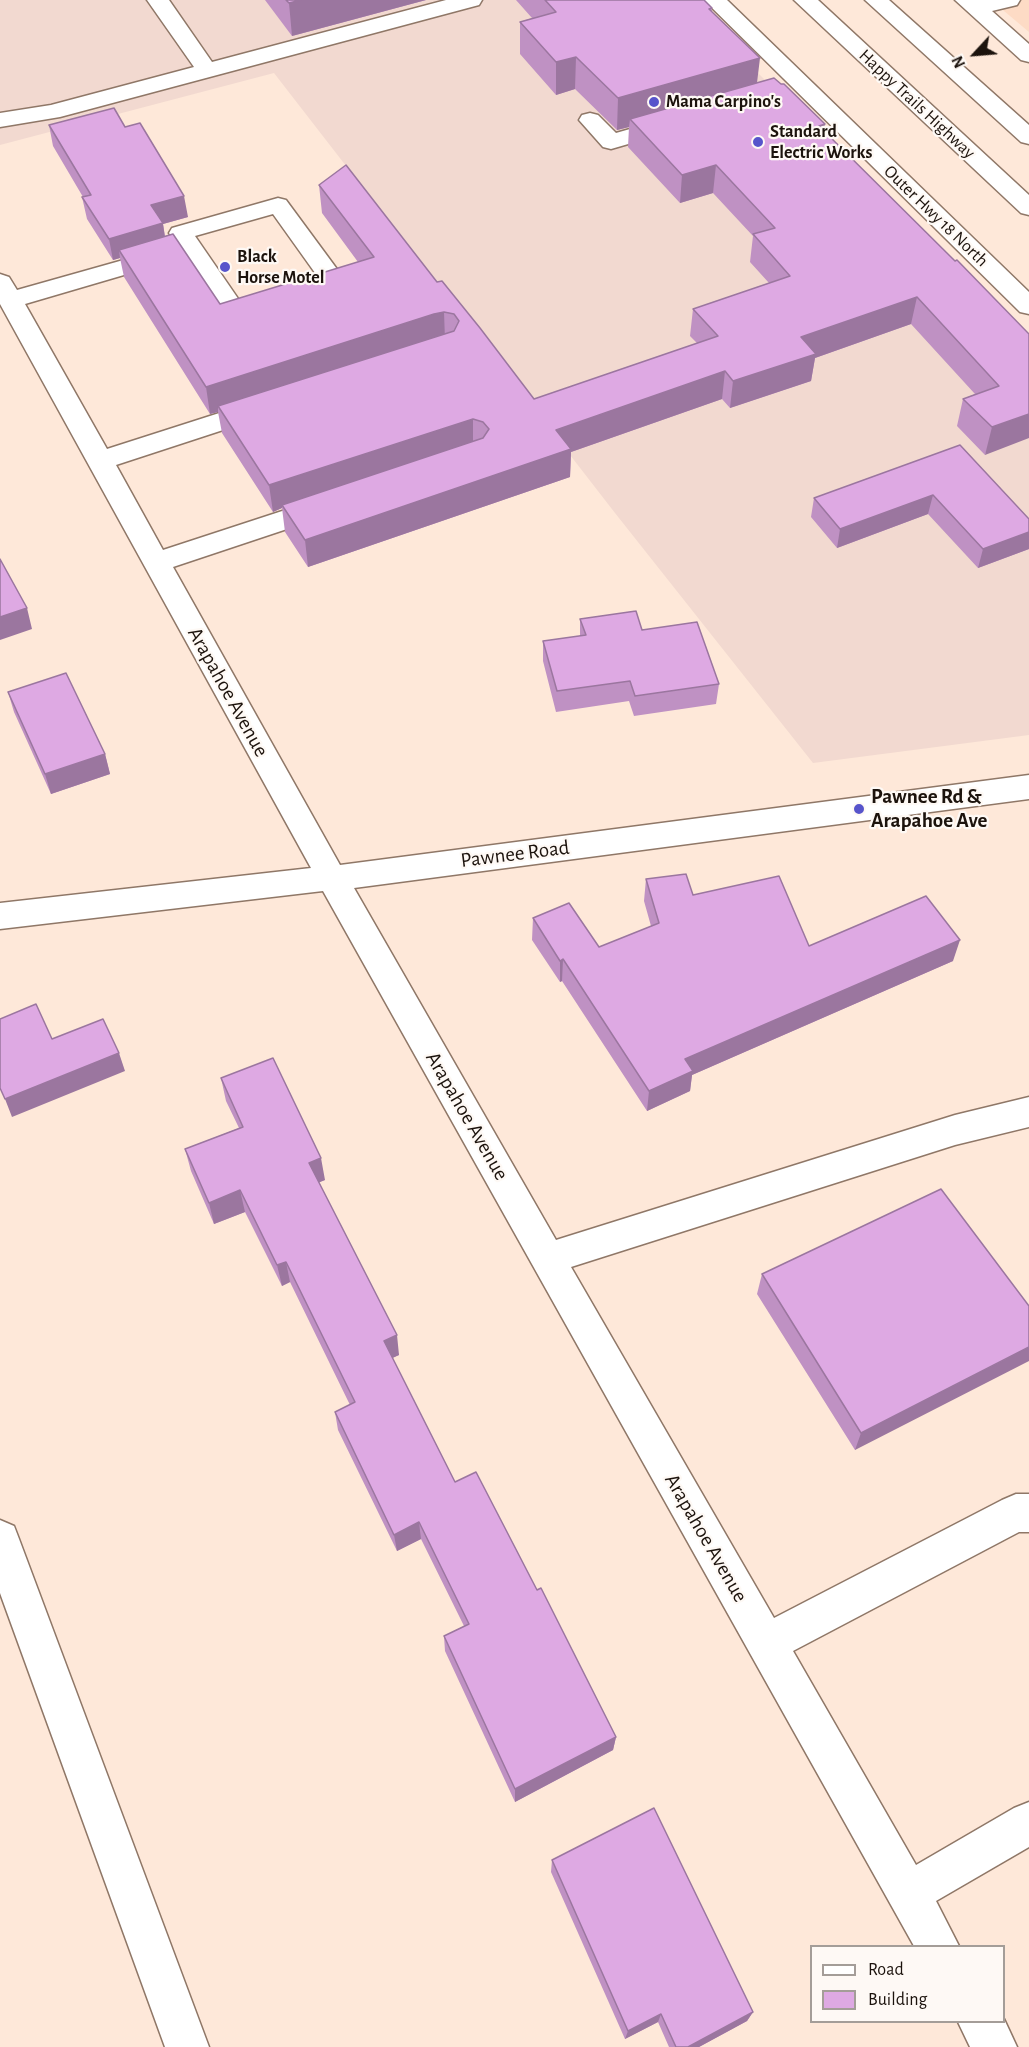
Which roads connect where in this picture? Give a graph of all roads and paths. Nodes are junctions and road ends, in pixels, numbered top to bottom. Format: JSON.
{"nodes":[{"id":1,"x":158,"y":0,"type":"edge"},
{"id":2,"x":471,"y":0,"type":"edge"},
{"id":3,"x":715,"y":0,"type":"edge"},
{"id":4,"x":805,"y":0,"type":"edge"},
{"id":5,"x":876,"y":0,"type":"edge"},
{"id":6,"x":1009,"y":0,"type":"edge"},
{"id":7,"x":971,"y":5,"type":"edge"},
{"id":8,"x":1025,"y":46,"type":"edge"},
{"id":9,"x":207,"y":70,"type":"junction"},
{"id":10,"x":804,"y":86,"type":"junction"},
{"id":11,"x":776,"y":94,"type":"edge"},
{"id":12,"x":0,"y":120,"type":"edge"},
{"id":13,"x":590,"y":120,"type":"dead end"},
{"id":14,"x":688,"y":120,"type":"edge"},
{"id":15,"x":1029,"y":137,"type":"edge"},
{"id":16,"x":1029,"y":208,"type":"edge"},
{"id":17,"x":191,"y":248,"type":"junction"},
{"id":18,"x":5,"y":291,"type":"edge"},
{"id":19,"x":1029,"y":306,"type":"edge"},
{"id":20,"x":290,"y":399,"type":"edge"},
{"id":21,"x":100,"y":461,"type":"junction"},
{"id":22,"x":349,"y":498,"type":"edge"},
{"id":23,"x":156,"y":562,"type":"junction"},
{"id":24,"x":1029,"y":787,"type":"edge"},
{"id":25,"x":332,"y":878,"type":"junction"},
{"id":26,"x":0,"y":916,"type":"edge"},
{"id":27,"x":1029,"y":1112,"type":"edge"},
{"id":28,"x":548,"y":1258,"type":"junction"},
{"id":29,"x":1029,"y":1513,"type":"edge"},
{"id":30,"x":0,"y":1539,"type":"edge"},
{"id":31,"x":766,"y":1644,"type":"junction"},
{"id":32,"x":1029,"y":1823,"type":"edge"},
{"id":33,"x":908,"y":1894,"type":"junction"},
{"id":34,"x":937,"y":1945,"type":"edge"},
{"id":35,"x":981,"y":2023,"type":"edge"},
{"id":36,"x":187,"y":2047,"type":"edge"},
{"id":37,"x":995,"y":2047,"type":"edge"}],
"edges":[{"from":1,"to":9,"type":"street"},
{"from":2,"to":9,"type":"street"},
{"from":3,"to":10,"type":"street","name":"Outer Hwy 18 North"},
{"from":4,"to":16,"type":"street","name":"Happy Trails Highway"},
{"from":5,"to":15,"type":"street"},
{"from":6,"to":7,"type":"street"},
{"from":7,"to":8,"type":"street"},
{"from":9,"to":12,"type":"street"},
{"from":10,"to":11,"type":"street"},
{"from":10,"to":19,"type":"street","name":"Outer Hwy 18 North"},
{"from":13,"to":14,"type":"street"},
{"from":17,"to":17,"type":"street"},
{"from":17,"to":18,"type":"street"},
{"from":18,"to":21,"type":"street","name":"Arapahoe Avenue"},
{"from":20,"to":21,"type":"street"},
{"from":21,"to":23,"type":"street","name":"Arapahoe Avenue"},
{"from":22,"to":23,"type":"street"},
{"from":23,"to":25,"type":"street","name":"Arapahoe Avenue"},
{"from":24,"to":25,"type":"street","name":"Pawnee Road"},
{"from":25,"to":26,"type":"street","name":"Pawnee Road"},
{"from":25,"to":28,"type":"street","name":"Arapahoe Avenue"},
{"from":27,"to":28,"type":"street"},
{"from":28,"to":31,"type":"street","name":"Arapahoe Avenue"},
{"from":29,"to":31,"type":"street"},
{"from":30,"to":36,"type":"street"},
{"from":31,"to":33,"type":"street","name":"Arapahoe Avenue"},
{"from":32,"to":33,"type":"street"},
{"from":33,"to":34,"type":"street","name":"Arapahoe Avenue"},
{"from":35,"to":37,"type":"street"}]}
